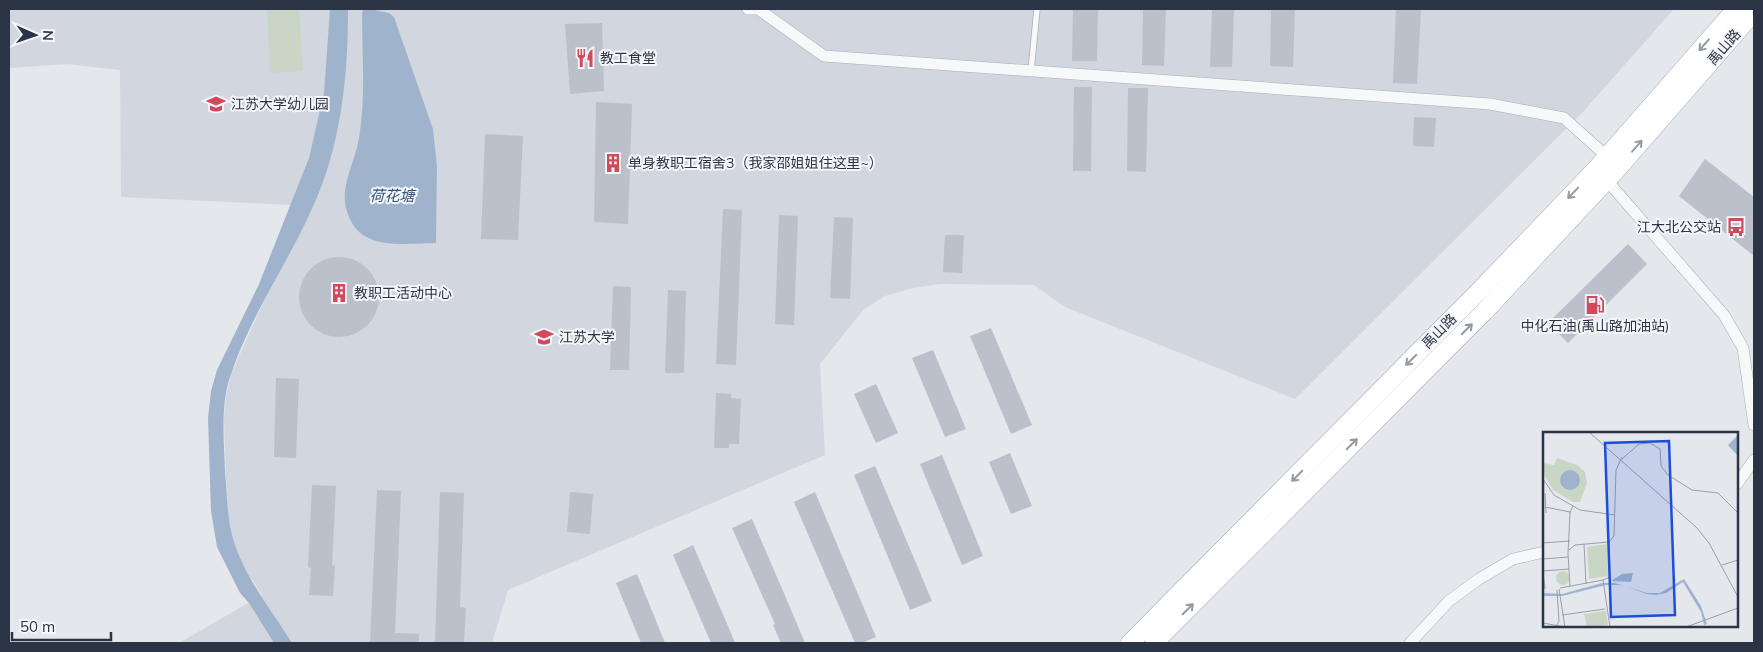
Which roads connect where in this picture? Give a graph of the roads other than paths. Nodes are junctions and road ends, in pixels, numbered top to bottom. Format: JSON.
{"nodes":[{"id":1,"x":748,"y":9,"type":"edge"},
{"id":2,"x":758,"y":9,"type":"edge"},
{"id":3,"x":1037,"y":9,"type":"edge"},
{"id":4,"x":1736,"y":9,"type":"edge"},
{"id":5,"x":1754,"y":12,"type":"edge"},
{"id":6,"x":1031,"y":73,"type":"junction"},
{"id":7,"x":1607,"y":168,"type":"junction"},
{"id":8,"x":1754,"y":425,"type":"edge"},
{"id":9,"x":1754,"y":460,"type":"edge"},
{"id":10,"x":1738,"y":483,"type":"edge"},
{"id":11,"x":1543,"y":552,"type":"edge"},
{"id":12,"x":1130,"y":643,"type":"edge"},
{"id":13,"x":1154,"y":643,"type":"edge"},
{"id":14,"x":1410,"y":643,"type":"edge"}],
"edges":[{"from":1,"to":2,"type":"street"},
{"from":2,"to":6,"type":"street"},
{"from":3,"to":6,"type":"lane"},
{"from":4,"to":7,"type":"main road","name":"禹山路","one_way":true},
{"from":7,"to":5,"type":"main road","name":"禹山路","one_way":true},
{"from":6,"to":7,"type":"street"},
{"from":7,"to":8,"type":"street"},
{"from":7,"to":12,"type":"main road","name":"禹山路","one_way":true},
{"from":13,"to":7,"type":"main road","name":"禹山路","one_way":true},
{"from":9,"to":10,"type":"street"},
{"from":11,"to":14,"type":"street"}]}
